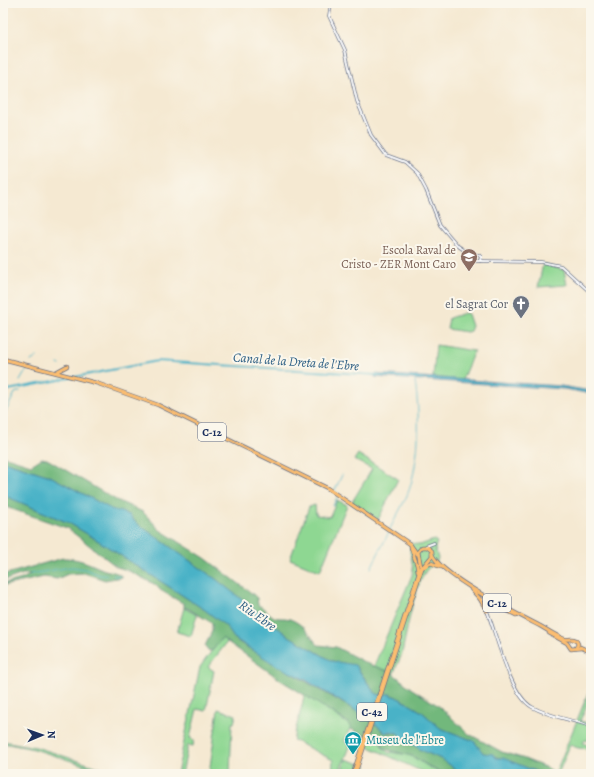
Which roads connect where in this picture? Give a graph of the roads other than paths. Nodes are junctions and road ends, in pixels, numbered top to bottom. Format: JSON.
{"nodes":[{"id":1,"x":331,"y":3,"type":"edge"},
{"id":2,"x":470,"y":254,"type":"junction"},
{"id":3,"x":476,"y":255,"type":"junction"},
{"id":4,"x":481,"y":257,"type":"junction"},
{"id":5,"x":474,"y":260,"type":"junction"},
{"id":6,"x":480,"y":261,"type":"junction"},
{"id":7,"x":485,"y":261,"type":"junction"},
{"id":8,"x":591,"y":293,"type":"edge"},
{"id":9,"x":3,"y":360,"type":"edge"},
{"id":10,"x":399,"y":536,"type":"junction"},
{"id":11,"x":410,"y":544,"type":"junction"},
{"id":12,"x":423,"y":547,"type":"junction"},
{"id":13,"x":432,"y":553,"type":"junction"},
{"id":14,"x":417,"y":554,"type":"junction"},
{"id":15,"x":419,"y":559,"type":"junction"},
{"id":16,"x":427,"y":561,"type":"junction"},
{"id":17,"x":441,"y":567,"type":"junction"},
{"id":18,"x":421,"y":572,"type":"junction"},
{"id":19,"x":415,"y":584,"type":"junction"},
{"id":20,"x":471,"y":589,"type":"junction"},
{"id":21,"x":500,"y":608,"type":"junction"},
{"id":22,"x":487,"y":611,"type":"junction"},
{"id":23,"x":570,"y":640,"type":"junction"},
{"id":24,"x":578,"y":644,"type":"junction"},
{"id":25,"x":568,"y":645,"type":"junction"},
{"id":26,"x":576,"y":648,"type":"junction"},
{"id":27,"x":581,"y":648,"type":"junction"},
{"id":28,"x":591,"y":652,"type":"edge"},
{"id":29,"x":393,"y":653,"type":"junction"},
{"id":30,"x":591,"y":726,"type":"edge"},
{"id":31,"x":354,"y":773,"type":"edge"}],
"edges":[{"from":1,"to":2,"type":"street"},
{"from":2,"to":3,"type":"street"},
{"from":2,"to":5,"type":"street"},
{"from":3,"to":4,"type":"street"},
{"from":3,"to":5,"type":"street"},
{"from":4,"to":6,"type":"street"},
{"from":4,"to":7,"type":"street"},
{"from":5,"to":6,"type":"street"},
{"from":6,"to":7,"type":"street"},
{"from":7,"to":8,"type":"street"},
{"from":9,"to":10,"type":"main road","number":"C-12"},
{"from":10,"to":11,"type":"main road","number":"C-12"},
{"from":10,"to":19,"type":"main road"},
{"from":11,"to":12,"type":"main road","number":"C-12"},
{"from":11,"to":14,"type":"main road","number":"C-12"},
{"from":12,"to":13,"type":"main road","number":"C-12"},
{"from":12,"to":13,"type":"street"},
{"from":12,"to":14,"type":"main road"},
{"from":13,"to":16,"type":"main road"},
{"from":13,"to":23,"type":"main road","number":"C-12"},
{"from":14,"to":15,"type":"main road","number":"C-12"},
{"from":15,"to":16,"type":"main road","number":"C-12"},
{"from":15,"to":19,"type":"main road","number":"C-42"},
{"from":16,"to":17,"type":"main road","number":"C-12"},
{"from":16,"to":18,"type":"main road","number":"C-42"},
{"from":17,"to":18,"type":"main road"},
{"from":17,"to":20,"type":"main road","number":"C-12"},
{"from":18,"to":29,"type":"main road","number":"C-42"},
{"from":19,"to":29,"type":"main road","number":"C-42"},
{"from":20,"to":21,"type":"main road","number":"C-12"},
{"from":20,"to":22,"type":"main road"},
{"from":21,"to":22,"type":"main road"},
{"from":21,"to":25,"type":"main road","number":"C-12"},
{"from":22,"to":30,"type":"street"},
{"from":23,"to":24,"type":"main road","number":"C-12"},
{"from":23,"to":25,"type":"main road"},
{"from":24,"to":26,"type":"main road"},
{"from":24,"to":27,"type":"main road","number":"C-12"},
{"from":25,"to":26,"type":"main road","number":"C-12"},
{"from":26,"to":27,"type":"main road","number":"C-12"},
{"from":27,"to":28,"type":"main road","number":"C-12"},
{"from":29,"to":31,"type":"main road","number":"C-42"}]}
